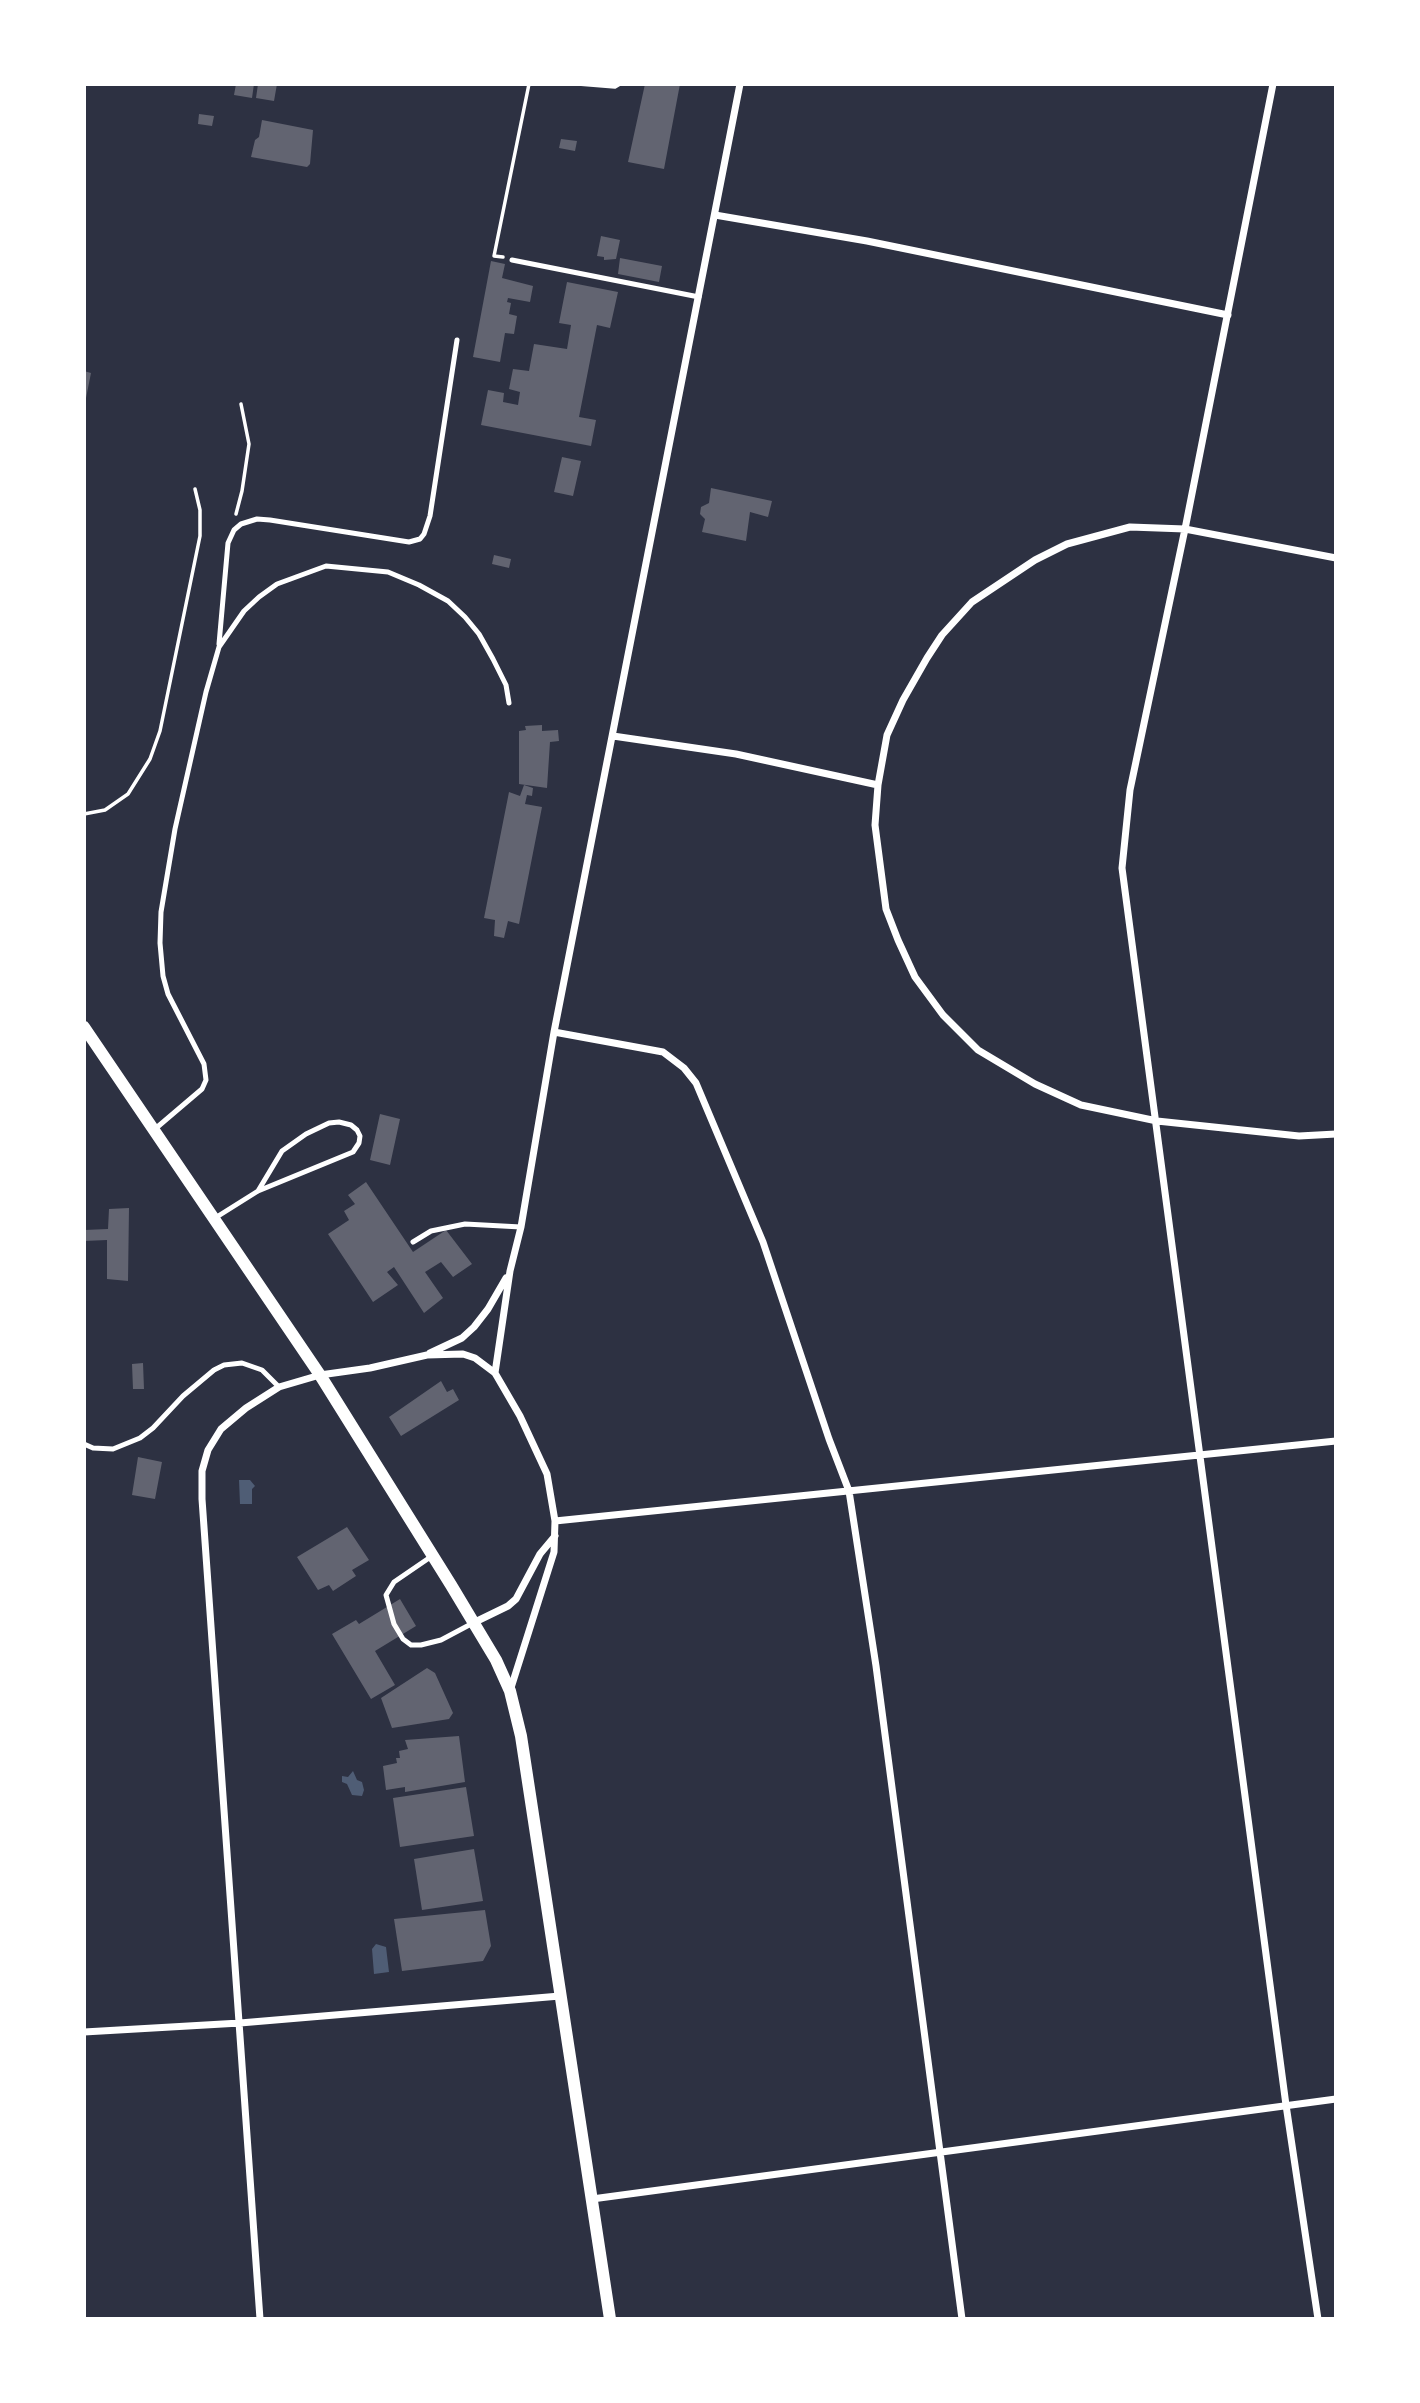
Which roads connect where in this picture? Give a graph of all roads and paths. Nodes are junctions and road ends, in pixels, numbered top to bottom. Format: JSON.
{"nodes":[{"id":1,"x":529,"y":84,"type":"edge"},
{"id":2,"x":579,"y":84,"type":"edge"},
{"id":3,"x":620,"y":84,"type":"edge"},
{"id":4,"x":740,"y":84,"type":"edge"},
{"id":5,"x":1273,"y":84,"type":"edge"},
{"id":6,"x":715,"y":215,"type":"junction"},
{"id":7,"x":512,"y":260,"type":"joint"},
{"id":8,"x":699,"y":297,"type":"junction"},
{"id":9,"x":1228,"y":315,"type":"junction"},
{"id":10,"x":457,"y":340,"type":"dead end"},
{"id":11,"x":241,"y":404,"type":"dead end"},
{"id":12,"x":195,"y":489,"type":"dead end"},
{"id":13,"x":1185,"y":528,"type":"junction"},
{"id":14,"x":228,"y":543,"type":"junction"},
{"id":15,"x":1336,"y":558,"type":"edge"},
{"id":16,"x":219,"y":647,"type":"junction"},
{"id":17,"x":509,"y":703,"type":"dead end"},
{"id":18,"x":612,"y":736,"type":"junction"},
{"id":19,"x":878,"y":785,"type":"junction"},
{"id":20,"x":84,"y":814,"type":"edge"},
{"id":21,"x":84,"y":1027,"type":"edge"},
{"id":22,"x":554,"y":1032,"type":"junction"},
{"id":23,"x":1157,"y":1121,"type":"junction"},
{"id":24,"x":155,"y":1129,"type":"junction"},
{"id":25,"x":1336,"y":1134,"type":"edge"},
{"id":26,"x":258,"y":1191,"type":"junction"},
{"id":27,"x":215,"y":1218,"type":"junction"},
{"id":28,"x":521,"y":1227,"type":"junction"},
{"id":29,"x":413,"y":1242,"type":"dead end"},
{"id":30,"x":510,"y":1270,"type":"junction"},
{"id":31,"x":426,"y":1355,"type":"junction"},
{"id":32,"x":495,"y":1373,"type":"junction"},
{"id":33,"x":320,"y":1375,"type":"junction"},
{"id":34,"x":279,"y":1387,"type":"junction"},
{"id":35,"x":1336,"y":1441,"type":"edge"},
{"id":36,"x":84,"y":1444,"type":"edge"},
{"id":37,"x":1200,"y":1455,"type":"junction"},
{"id":38,"x":849,"y":1491,"type":"junction"},
{"id":39,"x":555,"y":1521,"type":"junction"},
{"id":40,"x":555,"y":1536,"type":"junction"},
{"id":41,"x":432,"y":1556,"type":"junction"},
{"id":42,"x":473,"y":1623,"type":"junction"},
{"id":43,"x":510,"y":1691,"type":"junction"},
{"id":44,"x":560,"y":1996,"type":"junction"},
{"id":45,"x":240,"y":2023,"type":"junction"},
{"id":46,"x":84,"y":2032,"type":"edge"},
{"id":47,"x":1336,"y":2099,"type":"edge"},
{"id":48,"x":1286,"y":2105,"type":"junction"},
{"id":49,"x":939,"y":2152,"type":"junction"},
{"id":50,"x":592,"y":2199,"type":"junction"},
{"id":51,"x":260,"y":2319,"type":"edge"},
{"id":52,"x":610,"y":2319,"type":"edge"},
{"id":53,"x":962,"y":2319,"type":"edge"},
{"id":54,"x":1318,"y":2319,"type":"edge"}],
"edges":[{"from":1,"to":7,"type":"path"},
{"from":2,"to":3,"type":"path"},
{"from":4,"to":6,"type":"street"},
{"from":5,"to":9,"type":"street"},
{"from":6,"to":8,"type":"street"},
{"from":6,"to":9,"type":"street"},
{"from":7,"to":8,"type":"lane"},
{"from":8,"to":18,"type":"street"},
{"from":9,"to":13,"type":"street"},
{"from":10,"to":14,"type":"lane"},
{"from":11,"to":14,"type":"path"},
{"from":12,"to":20,"type":"path"},
{"from":13,"to":15,"type":"street"},
{"from":13,"to":19,"type":"street"},
{"from":13,"to":23,"type":"street"},
{"from":14,"to":16,"type":"lane"},
{"from":16,"to":17,"type":"lane"},
{"from":16,"to":24,"type":"lane"},
{"from":18,"to":19,"type":"street"},
{"from":18,"to":22,"type":"street"},
{"from":19,"to":23,"type":"street"},
{"from":21,"to":24,"type":"street"},
{"from":22,"to":28,"type":"street"},
{"from":22,"to":38,"type":"street"},
{"from":23,"to":25,"type":"street"},
{"from":23,"to":37,"type":"street"},
{"from":24,"to":27,"type":"street"},
{"from":26,"to":26,"type":"lane"},
{"from":26,"to":27,"type":"lane"},
{"from":27,"to":33,"type":"street"},
{"from":28,"to":29,"type":"lane"},
{"from":28,"to":30,"type":"street"},
{"from":30,"to":31,"type":"street"},
{"from":30,"to":32,"type":"street"},
{"from":31,"to":32,"type":"street"},
{"from":31,"to":33,"type":"street"},
{"from":32,"to":39,"type":"street"},
{"from":33,"to":34,"type":"street"},
{"from":33,"to":41,"type":"street"},
{"from":34,"to":36,"type":"lane"},
{"from":34,"to":45,"type":"street"},
{"from":35,"to":37,"type":"street"},
{"from":37,"to":38,"type":"street"},
{"from":37,"to":48,"type":"street"},
{"from":38,"to":39,"type":"street"},
{"from":38,"to":49,"type":"street"},
{"from":39,"to":40,"type":"street"},
{"from":40,"to":42,"type":"street"},
{"from":40,"to":43,"type":"street"},
{"from":41,"to":42,"type":"street"},
{"from":41,"to":42,"type":"lane"},
{"from":42,"to":43,"type":"street"},
{"from":43,"to":44,"type":"street"},
{"from":44,"to":45,"type":"street"},
{"from":44,"to":50,"type":"street"},
{"from":45,"to":46,"type":"street"},
{"from":45,"to":51,"type":"street"},
{"from":47,"to":48,"type":"street"},
{"from":48,"to":49,"type":"street"},
{"from":48,"to":54,"type":"street"},
{"from":49,"to":50,"type":"street"},
{"from":49,"to":53,"type":"street"},
{"from":50,"to":52,"type":"street"}]}
